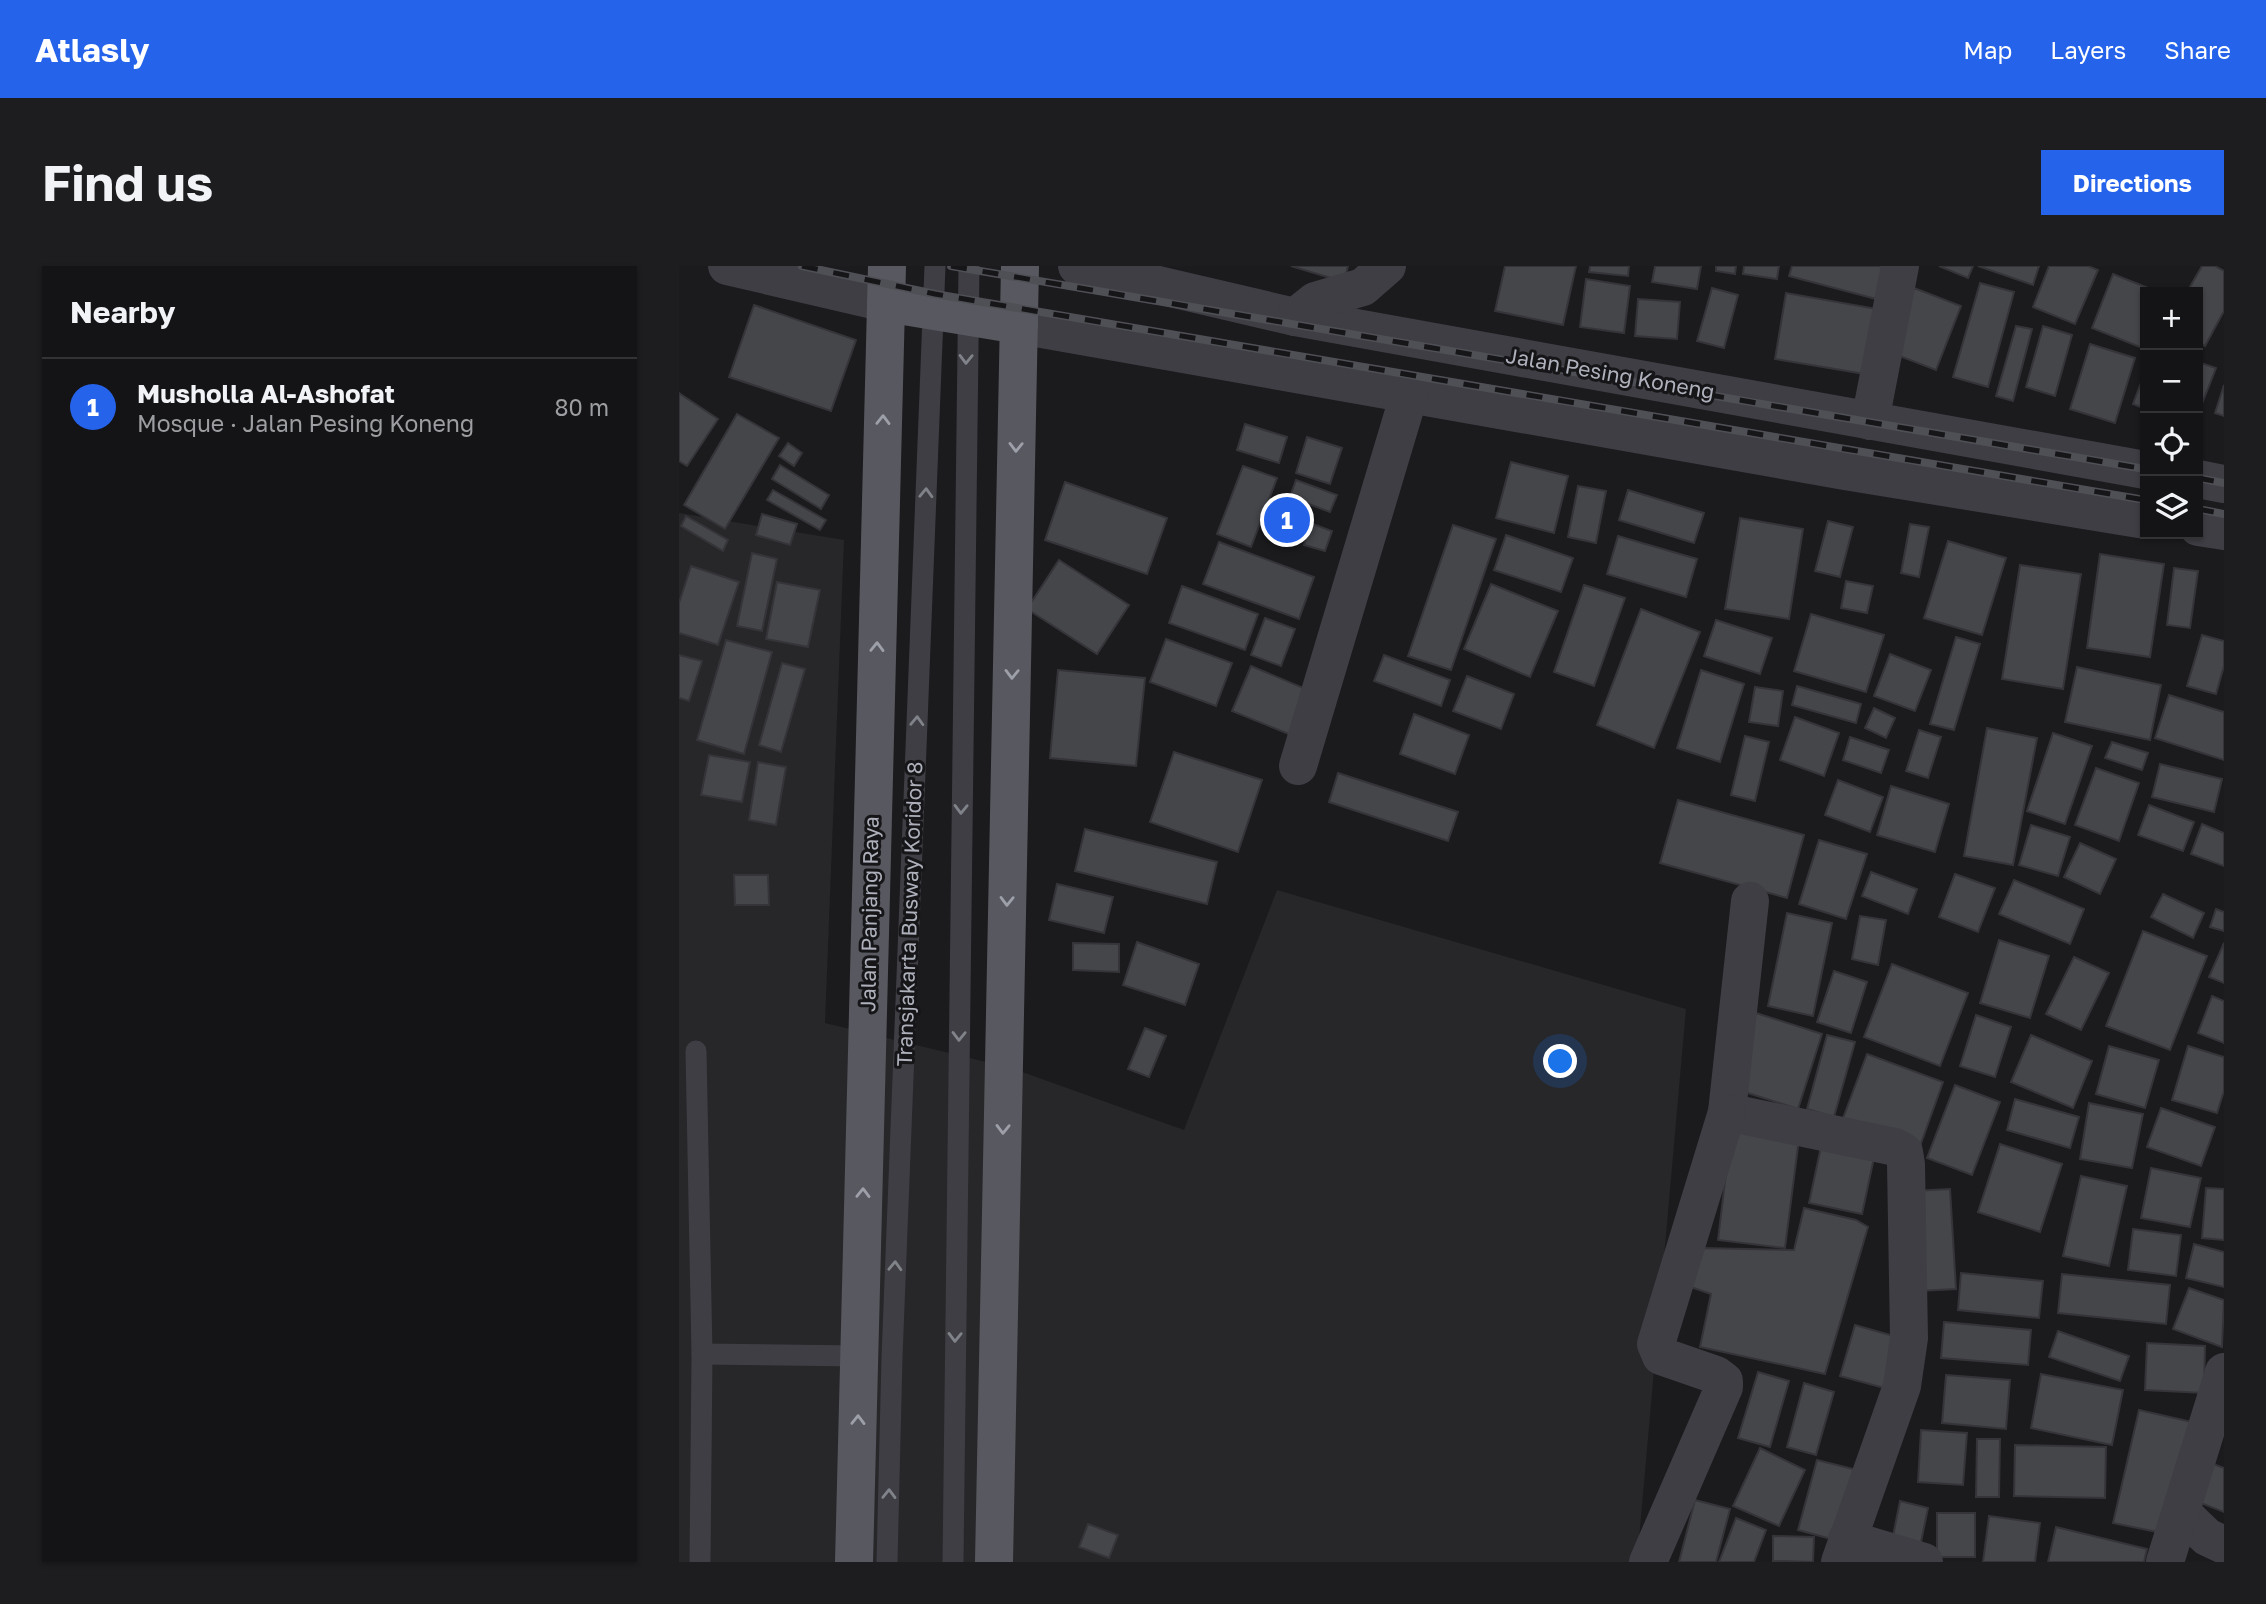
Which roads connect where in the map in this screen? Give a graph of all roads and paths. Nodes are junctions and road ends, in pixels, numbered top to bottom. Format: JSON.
{"nodes":[{"id":1,"x":727,"y":266,"type":"edge"},
{"id":2,"x":887,"y":266,"type":"edge"},
{"id":3,"x":936,"y":266,"type":"edge"},
{"id":4,"x":969,"y":266,"type":"edge"},
{"id":5,"x":1020,"y":266,"type":"edge"},
{"id":6,"x":1077,"y":266,"type":"edge"},
{"id":7,"x":1388,"y":266,"type":"edge"},
{"id":8,"x":1900,"y":266,"type":"edge"},
{"id":9,"x":886,"y":303,"type":"junction"},
{"id":10,"x":950,"y":314,"type":"junction"},
{"id":11,"x":1295,"y":317,"type":"junction"},
{"id":12,"x":1019,"y":325,"type":"junction"},
{"id":13,"x":1409,"y":395,"type":"junction"},
{"id":14,"x":1870,"y":421,"type":"junction"},
{"id":15,"x":2140,"y":469,"type":"edge"},
{"id":16,"x":2203,"y":480,"type":"edge"},
{"id":17,"x":2224,"y":484,"type":"edge"},
{"id":18,"x":2140,"y":519,"type":"edge"},
{"id":19,"x":2203,"y":528,"type":"edge"},
{"id":20,"x":2224,"y":531,"type":"edge"},
{"id":21,"x":1298,"y":766,"type":"dead end"},
{"id":22,"x":1750,"y":901,"type":"dead end"},
{"id":23,"x":696,"y":1051,"type":"dead end"},
{"id":24,"x":1727,"y":1112,"type":"junction"},
{"id":25,"x":702,"y":1354,"type":"junction"},
{"id":26,"x":859,"y":1356,"type":"junction"},
{"id":27,"x":2224,"y":1372,"type":"edge"},
{"id":28,"x":2205,"y":1539,"type":"edge"},
{"id":29,"x":1844,"y":1550,"type":"edge"},
{"id":30,"x":701,"y":1562,"type":"edge"},
{"id":31,"x":854,"y":1562,"type":"edge"},
{"id":32,"x":887,"y":1562,"type":"edge"},
{"id":33,"x":953,"y":1562,"type":"edge"},
{"id":34,"x":994,"y":1562,"type":"edge"},
{"id":35,"x":1649,"y":1562,"type":"edge"},
{"id":36,"x":1924,"y":1562,"type":"edge"},
{"id":37,"x":2165,"y":1562,"type":"edge"}],
"edges":[{"from":1,"to":9,"type":"street"},
{"from":2,"to":9,"type":"main road","name":"Jalan Panjang Raya"},
{"from":3,"to":10,"type":"lane","name":"Transjakarta Busway Koridor 8"},
{"from":4,"to":10,"type":"lane","name":"Transjakarta Busway Koridor 8"},
{"from":5,"to":12,"type":"main road"},
{"from":6,"to":11,"type":"street","name":"Jalan Pesing Koneng"},
{"from":7,"to":11,"type":"street"},
{"from":8,"to":14,"type":"street"},
{"from":9,"to":10,"type":"main road"},
{"from":26,"to":9,"type":"main road","name":"Jalan Panjang Raya","one_way":true},
{"from":10,"to":12,"type":"main road"},
{"from":32,"to":10,"type":"lane","name":"Transjakarta Busway Koridor 8","one_way":true},
{"from":10,"to":33,"type":"lane","name":"Transjakarta Busway Koridor 8","one_way":true},
{"from":11,"to":14,"type":"street","name":"Jalan Pesing Koneng"},
{"from":12,"to":13,"type":"street"},
{"from":12,"to":34,"type":"main road","one_way":true},
{"from":13,"to":18,"type":"street"},
{"from":13,"to":21,"type":"street"},
{"from":14,"to":15,"type":"street","name":"Jalan Pesing Koneng"},
{"from":16,"to":17,"type":"street"},
{"from":19,"to":20,"type":"street"},
{"from":22,"to":24,"type":"street"},
{"from":23,"to":25,"type":"lane"},
{"from":24,"to":29,"type":"street"},
{"from":24,"to":35,"type":"street"},
{"from":25,"to":26,"type":"lane"},
{"from":25,"to":30,"type":"lane"},
{"from":31,"to":26,"type":"main road","name":"Jalan Panjang Raya","one_way":true},
{"from":27,"to":28,"type":"street"},
{"from":28,"to":37,"type":"street"},
{"from":29,"to":36,"type":"street"}]}
